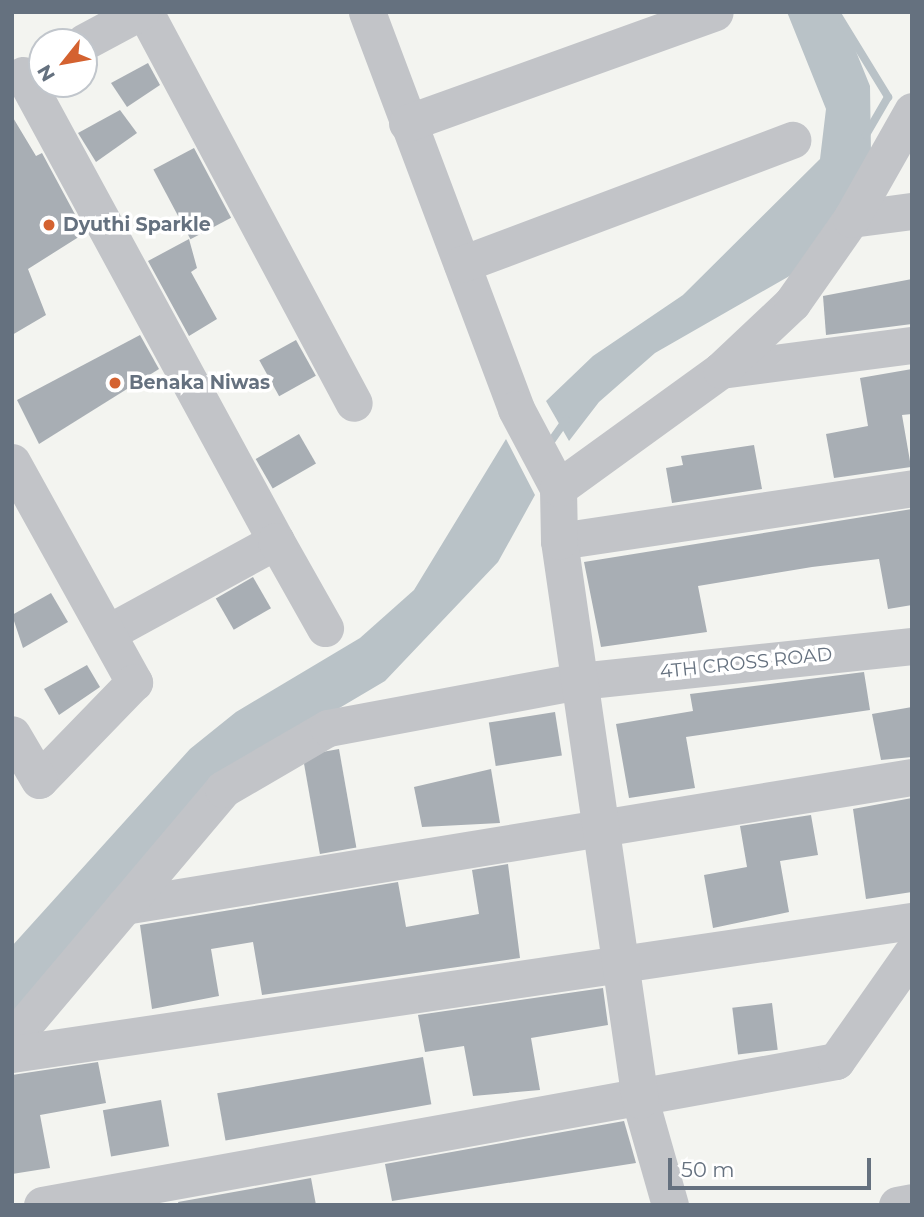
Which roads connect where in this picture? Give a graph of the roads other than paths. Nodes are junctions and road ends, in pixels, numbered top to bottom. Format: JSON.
{"nodes":[{"id":1,"x":142,"y":12,"type":"edge"},
{"id":2,"x":367,"y":12,"type":"edge"},
{"id":3,"x":715,"y":12,"type":"edge"},
{"id":4,"x":98,"y":35,"type":"edge"},
{"id":5,"x":26,"y":74,"type":"edge"},
{"id":6,"x":912,"y":111,"type":"edge"},
{"id":7,"x":407,"y":123,"type":"junction"},
{"id":8,"x":792,"y":140,"type":"dead end"},
{"id":9,"x":912,"y":211,"type":"edge"},
{"id":10,"x":851,"y":219,"type":"junction"},
{"id":11,"x":462,"y":264,"type":"junction"},
{"id":12,"x":912,"y":345,"type":"edge"},
{"id":13,"x":721,"y":370,"type":"junction"},
{"id":14,"x":354,"y":403,"type":"dead end"},
{"id":15,"x":12,"y":462,"type":"edge"},
{"id":16,"x":555,"y":480,"type":"junction"},
{"id":17,"x":912,"y":488,"type":"edge"},
{"id":18,"x":276,"y":541,"type":"junction"},
{"id":19,"x":559,"y":541,"type":"junction"},
{"id":20,"x":325,"y":628,"type":"dead end"},
{"id":21,"x":107,"y":633,"type":"junction"},
{"id":22,"x":912,"y":646,"type":"edge"},
{"id":23,"x":579,"y":681,"type":"junction"},
{"id":24,"x":12,"y":734,"type":"edge"},
{"id":25,"x":912,"y":777,"type":"edge"},
{"id":26,"x":600,"y":827,"type":"junction"},
{"id":27,"x":124,"y":906,"type":"junction"},
{"id":28,"x":912,"y":921,"type":"edge"},
{"id":29,"x":912,"y":953,"type":"edge"},
{"id":30,"x":620,"y":964,"type":"junction"},
{"id":31,"x":12,"y":1039,"type":"edge"},
{"id":32,"x":12,"y":1054,"type":"edge"},
{"id":33,"x":640,"y":1100,"type":"junction"},
{"id":34,"x":912,"y":1202,"type":"edge"},
{"id":35,"x":42,"y":1205,"type":"edge"},
{"id":36,"x":670,"y":1205,"type":"edge"},
{"id":37,"x":897,"y":1205,"type":"edge"}],
"edges":[{"from":1,"to":4,"type":"street"},
{"from":1,"to":14,"type":"street"},
{"from":2,"to":7,"type":"street"},
{"from":3,"to":7,"type":"street"},
{"from":5,"to":18,"type":"street"},
{"from":6,"to":10,"type":"street"},
{"from":7,"to":11,"type":"street"},
{"from":8,"to":11,"type":"street"},
{"from":9,"to":10,"type":"street"},
{"from":10,"to":13,"type":"street"},
{"from":11,"to":16,"type":"street"},
{"from":12,"to":13,"type":"street"},
{"from":13,"to":16,"type":"street"},
{"from":15,"to":21,"type":"street"},
{"from":16,"to":19,"type":"street"},
{"from":17,"to":19,"type":"street"},
{"from":18,"to":20,"type":"street"},
{"from":18,"to":21,"type":"street"},
{"from":19,"to":23,"type":"street"},
{"from":21,"to":24,"type":"street"},
{"from":22,"to":23,"type":"street","name":"4TH CROSS ROAD"},
{"from":23,"to":26,"type":"street"},
{"from":23,"to":27,"type":"street","name":"4TH CROSS ROAD"},
{"from":25,"to":26,"type":"street"},
{"from":26,"to":27,"type":"street"},
{"from":26,"to":30,"type":"street"},
{"from":27,"to":31,"type":"street","name":"4TH CROSS ROAD"},
{"from":28,"to":30,"type":"street"},
{"from":29,"to":33,"type":"street"},
{"from":30,"to":32,"type":"street"},
{"from":30,"to":33,"type":"street"},
{"from":33,"to":35,"type":"street"},
{"from":33,"to":36,"type":"street"},
{"from":34,"to":37,"type":"street"}]}
